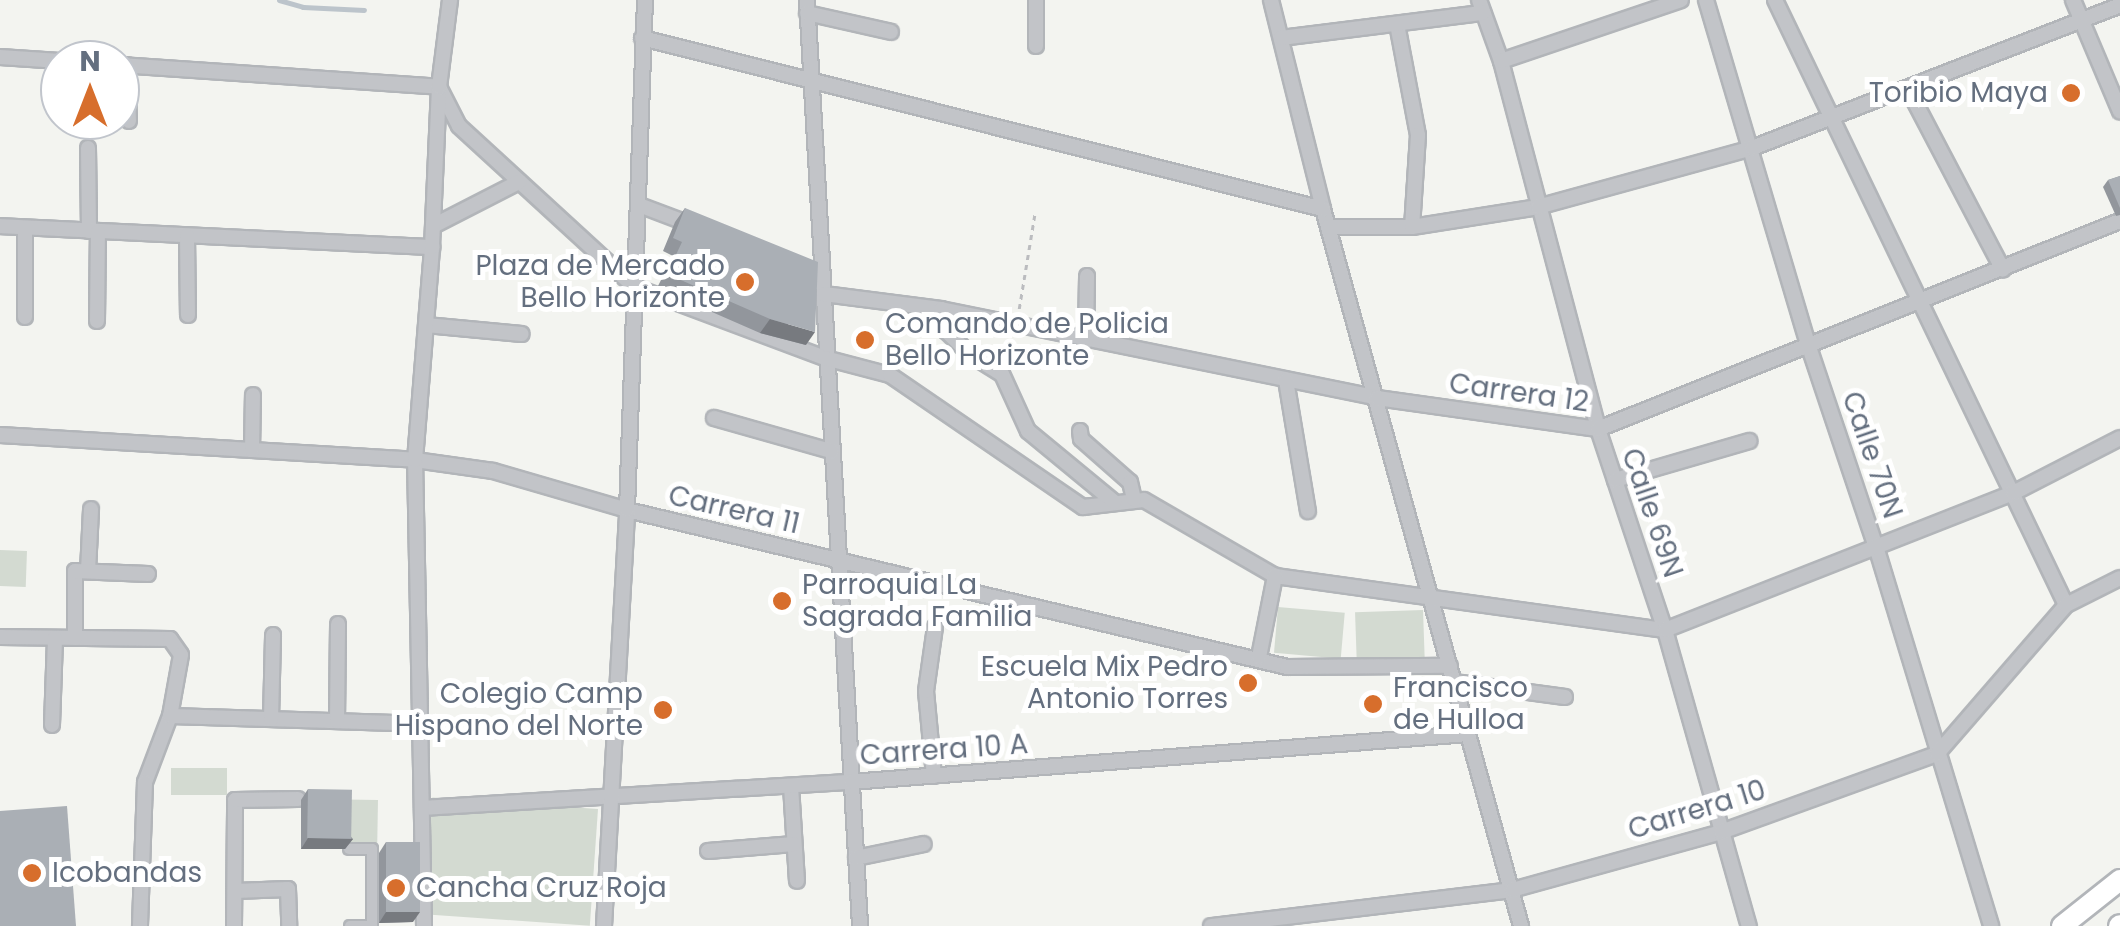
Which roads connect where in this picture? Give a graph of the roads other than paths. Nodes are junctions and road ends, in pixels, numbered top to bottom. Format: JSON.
{"nodes":[{"id":1,"x":450,"y":0,"type":"edge"},
{"id":2,"x":645,"y":0,"type":"edge"},
{"id":3,"x":1036,"y":0,"type":"edge"},
{"id":4,"x":1681,"y":0,"type":"edge"},
{"id":5,"x":1706,"y":0,"type":"edge"},
{"id":6,"x":1775,"y":0,"type":"edge"},
{"id":7,"x":2073,"y":0,"type":"edge"},
{"id":8,"x":1269,"y":1,"type":"edge"},
{"id":9,"x":2120,"y":5,"type":"edge"},
{"id":10,"x":807,"y":6,"type":"edge"},
{"id":11,"x":1481,"y":6,"type":"edge"},
{"id":12,"x":2084,"y":18,"type":"junction"},
{"id":13,"x":1396,"y":24,"type":"junction"},
{"id":14,"x":891,"y":32,"type":"dead end"},
{"id":15,"x":642,"y":38,"type":"junction"},
{"id":16,"x":1281,"y":38,"type":"junction"},
{"id":17,"x":1036,"y":46,"type":"dead end"},
{"id":18,"x":0,"y":58,"type":"edge"},
{"id":19,"x":40,"y":60,"type":"edge"},
{"id":20,"x":1501,"y":61,"type":"junction"},
{"id":21,"x":140,"y":66,"type":"edge"},
{"id":22,"x":808,"y":82,"type":"junction"},
{"id":23,"x":438,"y":87,"type":"junction"},
{"id":24,"x":1908,"y":88,"type":"junction"},
{"id":25,"x":2120,"y":111,"type":"edge"},
{"id":26,"x":1829,"y":116,"type":"junction"},
{"id":27,"x":88,"y":148,"type":"dead end"},
{"id":28,"x":1752,"y":148,"type":"junction"},
{"id":29,"x":519,"y":182,"type":"junction"},
{"id":30,"x":639,"y":204,"type":"junction"},
{"id":31,"x":1538,"y":207,"type":"junction"},
{"id":32,"x":1323,"y":208,"type":"junction"},
{"id":33,"x":2120,"y":222,"type":"edge"},
{"id":34,"x":0,"y":226,"type":"edge"},
{"id":35,"x":433,"y":226,"type":"junction"},
{"id":36,"x":1328,"y":227,"type":"junction"},
{"id":37,"x":1412,"y":227,"type":"junction"},
{"id":38,"x":25,"y":228,"type":"junction"},
{"id":39,"x":706,"y":230,"type":"edge"},
{"id":40,"x":94,"y":231,"type":"junction"},
{"id":41,"x":187,"y":236,"type":"junction"},
{"id":42,"x":432,"y":246,"type":"junction"},
{"id":43,"x":2004,"y":270,"type":"junction"},
{"id":44,"x":1087,"y":276,"type":"dead end"},
{"id":45,"x":634,"y":287,"type":"junction"},
{"id":46,"x":824,"y":294,"type":"junction"},
{"id":47,"x":1920,"y":304,"type":"junction"},
{"id":48,"x":941,"y":309,"type":"junction"},
{"id":49,"x":188,"y":315,"type":"dead end"},
{"id":50,"x":25,"y":317,"type":"dead end"},
{"id":51,"x":97,"y":322,"type":"dead end"},
{"id":52,"x":426,"y":326,"type":"junction"},
{"id":53,"x":522,"y":334,"type":"dead end"},
{"id":54,"x":1086,"y":341,"type":"junction"},
{"id":55,"x":1809,"y":346,"type":"junction"},
{"id":56,"x":825,"y":358,"type":"junction"},
{"id":57,"x":1286,"y":380,"type":"junction"},
{"id":58,"x":253,"y":396,"type":"dead end"},
{"id":59,"x":1377,"y":398,"type":"junction"},
{"id":60,"x":714,"y":418,"type":"dead end"},
{"id":61,"x":1080,"y":430,"type":"dead end"},
{"id":62,"x":1598,"y":430,"type":"junction"},
{"id":63,"x":0,"y":435,"type":"edge"},
{"id":64,"x":2120,"y":438,"type":"edge"},
{"id":65,"x":1748,"y":441,"type":"dead end"},
{"id":66,"x":252,"y":450,"type":"junction"},
{"id":67,"x":831,"y":451,"type":"junction"},
{"id":68,"x":415,"y":460,"type":"junction"},
{"id":69,"x":1615,"y":480,"type":"junction"},
{"id":70,"x":2012,"y":493,"type":"junction"},
{"id":71,"x":1134,"y":500,"type":"junction"},
{"id":72,"x":1114,"y":502,"type":"junction"},
{"id":73,"x":90,"y":509,"type":"dead end"},
{"id":74,"x":627,"y":510,"type":"junction"},
{"id":75,"x":1308,"y":511,"type":"dead end"},
{"id":76,"x":1877,"y":550,"type":"junction"},
{"id":77,"x":838,"y":561,"type":"junction"},
{"id":78,"x":88,"y":571,"type":"junction"},
{"id":79,"x":148,"y":574,"type":"dead end"},
{"id":80,"x":1275,"y":576,"type":"junction"},
{"id":81,"x":2120,"y":578,"type":"edge"},
{"id":82,"x":1432,"y":596,"type":"junction"},
{"id":83,"x":2066,"y":605,"type":"junction"},
{"id":84,"x":338,"y":624,"type":"dead end"},
{"id":85,"x":935,"y":627,"type":"dead end"},
{"id":86,"x":1665,"y":630,"type":"junction"},
{"id":87,"x":273,"y":635,"type":"dead end"},
{"id":88,"x":0,"y":637,"type":"edge"},
{"id":89,"x":54,"y":638,"type":"junction"},
{"id":90,"x":75,"y":638,"type":"junction"},
{"id":91,"x":1259,"y":658,"type":"junction"},
{"id":92,"x":1450,"y":666,"type":"junction"},
{"id":93,"x":1454,"y":682,"type":"junction"},
{"id":94,"x":1565,"y":696,"type":"dead end"},
{"id":95,"x":170,"y":716,"type":"junction"},
{"id":96,"x":271,"y":719,"type":"junction"},
{"id":97,"x":338,"y":721,"type":"junction"},
{"id":98,"x":420,"y":724,"type":"junction"},
{"id":99,"x":52,"y":725,"type":"dead end"},
{"id":100,"x":1468,"y":734,"type":"junction"},
{"id":101,"x":1937,"y":754,"type":"junction"},
{"id":102,"x":934,"y":776,"type":"junction"},
{"id":103,"x":851,"y":782,"type":"junction"},
{"id":104,"x":790,"y":786,"type":"junction"},
{"id":105,"x":613,"y":796,"type":"junction"},
{"id":106,"x":298,"y":799,"type":"dead end"},
{"id":107,"x":422,"y":808,"type":"junction"},
{"id":108,"x":1721,"y":832,"type":"junction"},
{"id":109,"x":794,"y":844,"type":"junction"},
{"id":110,"x":924,"y":844,"type":"dead end"},
{"id":111,"x":349,"y":849,"type":"edge"},
{"id":112,"x":708,"y":850,"type":"dead end"},
{"id":113,"x":856,"y":858,"type":"junction"},
{"id":114,"x":2120,"y":880,"type":"edge"},
{"id":115,"x":797,"y":881,"type":"dead end"},
{"id":116,"x":1512,"y":890,"type":"junction"},
{"id":117,"x":235,"y":891,"type":"junction"},
{"id":118,"x":140,"y":926,"type":"edge"},
{"id":119,"x":234,"y":926,"type":"edge"},
{"id":120,"x":289,"y":926,"type":"edge"},
{"id":121,"x":350,"y":926,"type":"edge"},
{"id":122,"x":372,"y":926,"type":"edge"},
{"id":123,"x":424,"y":926,"type":"edge"},
{"id":124,"x":604,"y":926,"type":"edge"},
{"id":125,"x":860,"y":926,"type":"edge"},
{"id":126,"x":1211,"y":926,"type":"edge"},
{"id":127,"x":1521,"y":926,"type":"edge"},
{"id":128,"x":1750,"y":926,"type":"edge"},
{"id":129,"x":1991,"y":926,"type":"edge"},
{"id":130,"x":2062,"y":926,"type":"edge"}],
"edges":[{"from":1,"to":23,"type":"street"},
{"from":2,"to":15,"type":"street"},
{"from":3,"to":17,"type":"street"},
{"from":4,"to":20,"type":"street"},
{"from":5,"to":28,"type":"street","name":"Calle 70N"},
{"from":6,"to":26,"type":"street"},
{"from":7,"to":12,"type":"street"},
{"from":8,"to":16,"type":"street"},
{"from":9,"to":12,"type":"street"},
{"from":10,"to":14,"type":"street"},
{"from":10,"to":22,"type":"street"},
{"from":11,"to":13,"type":"street"},
{"from":11,"to":20,"type":"street","name":"Calle 69N"},
{"from":12,"to":24,"type":"street"},
{"from":12,"to":25,"type":"street"},
{"from":13,"to":16,"type":"street"},
{"from":13,"to":37,"type":"street"},
{"from":15,"to":22,"type":"street"},
{"from":15,"to":30,"type":"street"},
{"from":16,"to":32,"type":"street"},
{"from":18,"to":19,"type":"street"},
{"from":20,"to":31,"type":"street","name":"Calle 69N"},
{"from":21,"to":23,"type":"street"},
{"from":22,"to":32,"type":"street"},
{"from":22,"to":46,"type":"street"},
{"from":23,"to":29,"type":"street"},
{"from":23,"to":35,"type":"street"},
{"from":24,"to":26,"type":"street"},
{"from":24,"to":43,"type":"street"},
{"from":26,"to":28,"type":"street"},
{"from":26,"to":47,"type":"street"},
{"from":27,"to":40,"type":"street"},
{"from":28,"to":31,"type":"street"},
{"from":28,"to":55,"type":"street","name":"Calle 70N"},
{"from":29,"to":35,"type":"street"},
{"from":29,"to":45,"type":"street"},
{"from":30,"to":39,"type":"street"},
{"from":30,"to":45,"type":"street"},
{"from":31,"to":37,"type":"street"},
{"from":31,"to":62,"type":"street","name":"Calle 69N"},
{"from":32,"to":36,"type":"street"},
{"from":33,"to":43,"type":"street","name":"Carrera 12"},
{"from":34,"to":38,"type":"street"},
{"from":35,"to":42,"type":"street"},
{"from":36,"to":37,"type":"street"},
{"from":36,"to":59,"type":"street"},
{"from":38,"to":40,"type":"street"},
{"from":38,"to":50,"type":"street"},
{"from":40,"to":41,"type":"street"},
{"from":40,"to":51,"type":"street"},
{"from":41,"to":42,"type":"street"},
{"from":41,"to":49,"type":"street"},
{"from":42,"to":52,"type":"street"},
{"from":43,"to":47,"type":"street","name":"Carrera 12"},
{"from":44,"to":54,"type":"street"},
{"from":45,"to":56,"type":"street"},
{"from":45,"to":74,"type":"street"},
{"from":46,"to":48,"type":"street","name":"Carrera 12"},
{"from":46,"to":56,"type":"street"},
{"from":47,"to":55,"type":"street","name":"Carrera 12"},
{"from":47,"to":70,"type":"street"},
{"from":48,"to":54,"type":"street","name":"Carrera 12"},
{"from":48,"to":72,"type":"street"},
{"from":52,"to":53,"type":"street"},
{"from":52,"to":68,"type":"street"},
{"from":54,"to":57,"type":"street","name":"Carrera 12"},
{"from":55,"to":62,"type":"street","name":"Carrera 12"},
{"from":55,"to":76,"type":"street","name":"Calle 70N"},
{"from":56,"to":67,"type":"street"},
{"from":56,"to":72,"type":"street"},
{"from":57,"to":59,"type":"street","name":"Carrera 12"},
{"from":57,"to":75,"type":"street"},
{"from":58,"to":66,"type":"street"},
{"from":59,"to":62,"type":"street","name":"Carrera 12"},
{"from":59,"to":82,"type":"street"},
{"from":60,"to":67,"type":"street"},
{"from":61,"to":71,"type":"street"},
{"from":62,"to":69,"type":"street","name":"Calle 69N"},
{"from":63,"to":66,"type":"street","name":"Carrera 11"},
{"from":64,"to":70,"type":"street"},
{"from":65,"to":69,"type":"street"},
{"from":66,"to":68,"type":"street","name":"Carrera 11"},
{"from":67,"to":77,"type":"street"},
{"from":68,"to":74,"type":"street","name":"Carrera 11"},
{"from":68,"to":98,"type":"street"},
{"from":69,"to":86,"type":"street","name":"Calle 69N"},
{"from":70,"to":76,"type":"street"},
{"from":70,"to":83,"type":"street"},
{"from":71,"to":72,"type":"street"},
{"from":71,"to":80,"type":"street"},
{"from":73,"to":78,"type":"street"},
{"from":74,"to":77,"type":"street","name":"Carrera 11"},
{"from":74,"to":105,"type":"street"},
{"from":76,"to":86,"type":"street"},
{"from":76,"to":101,"type":"street","name":"Calle 70N"},
{"from":77,"to":91,"type":"street","name":"Carrera 11"},
{"from":77,"to":103,"type":"street"},
{"from":78,"to":79,"type":"street"},
{"from":78,"to":90,"type":"street"},
{"from":80,"to":82,"type":"street"},
{"from":80,"to":91,"type":"street"},
{"from":81,"to":83,"type":"street","name":"Carrera 10"},
{"from":82,"to":86,"type":"street"},
{"from":82,"to":92,"type":"street"},
{"from":83,"to":101,"type":"street","name":"Carrera 10"},
{"from":84,"to":97,"type":"street"},
{"from":85,"to":102,"type":"street"},
{"from":86,"to":108,"type":"street","name":"Calle 69N"},
{"from":87,"to":96,"type":"street"},
{"from":88,"to":89,"type":"street"},
{"from":89,"to":90,"type":"street"},
{"from":89,"to":99,"type":"street"},
{"from":90,"to":95,"type":"street"},
{"from":91,"to":92,"type":"street","name":"Carrera 11"},
{"from":92,"to":93,"type":"street"},
{"from":93,"to":94,"type":"street"},
{"from":93,"to":100,"type":"street"},
{"from":95,"to":96,"type":"street"},
{"from":95,"to":118,"type":"street"},
{"from":96,"to":97,"type":"street"},
{"from":97,"to":98,"type":"street"},
{"from":98,"to":107,"type":"street"},
{"from":100,"to":102,"type":"street","name":"Carrera 10 A"},
{"from":100,"to":116,"type":"street"},
{"from":101,"to":108,"type":"street","name":"Carrera 10"},
{"from":101,"to":129,"type":"street","name":"Calle 70N"},
{"from":102,"to":103,"type":"street","name":"Carrera 10 A"},
{"from":103,"to":104,"type":"street","name":"Carrera 10 A"},
{"from":103,"to":113,"type":"street"},
{"from":104,"to":105,"type":"street","name":"Carrera 10 A"},
{"from":104,"to":109,"type":"street"},
{"from":105,"to":107,"type":"street","name":"Carrera 10 A"},
{"from":105,"to":124,"type":"street"},
{"from":106,"to":117,"type":"street"},
{"from":107,"to":123,"type":"street"},
{"from":108,"to":116,"type":"street","name":"Carrera 10"},
{"from":108,"to":128,"type":"street","name":"Calle 69N"},
{"from":109,"to":112,"type":"street"},
{"from":109,"to":115,"type":"street"},
{"from":110,"to":113,"type":"street"},
{"from":111,"to":122,"type":"street"},
{"from":113,"to":125,"type":"street"},
{"from":114,"to":130,"type":"main road"},
{"from":116,"to":126,"type":"street","name":"Carrera 10"},
{"from":116,"to":127,"type":"street"},
{"from":117,"to":119,"type":"street"},
{"from":117,"to":120,"type":"street"},
{"from":121,"to":122,"type":"street"}]}
